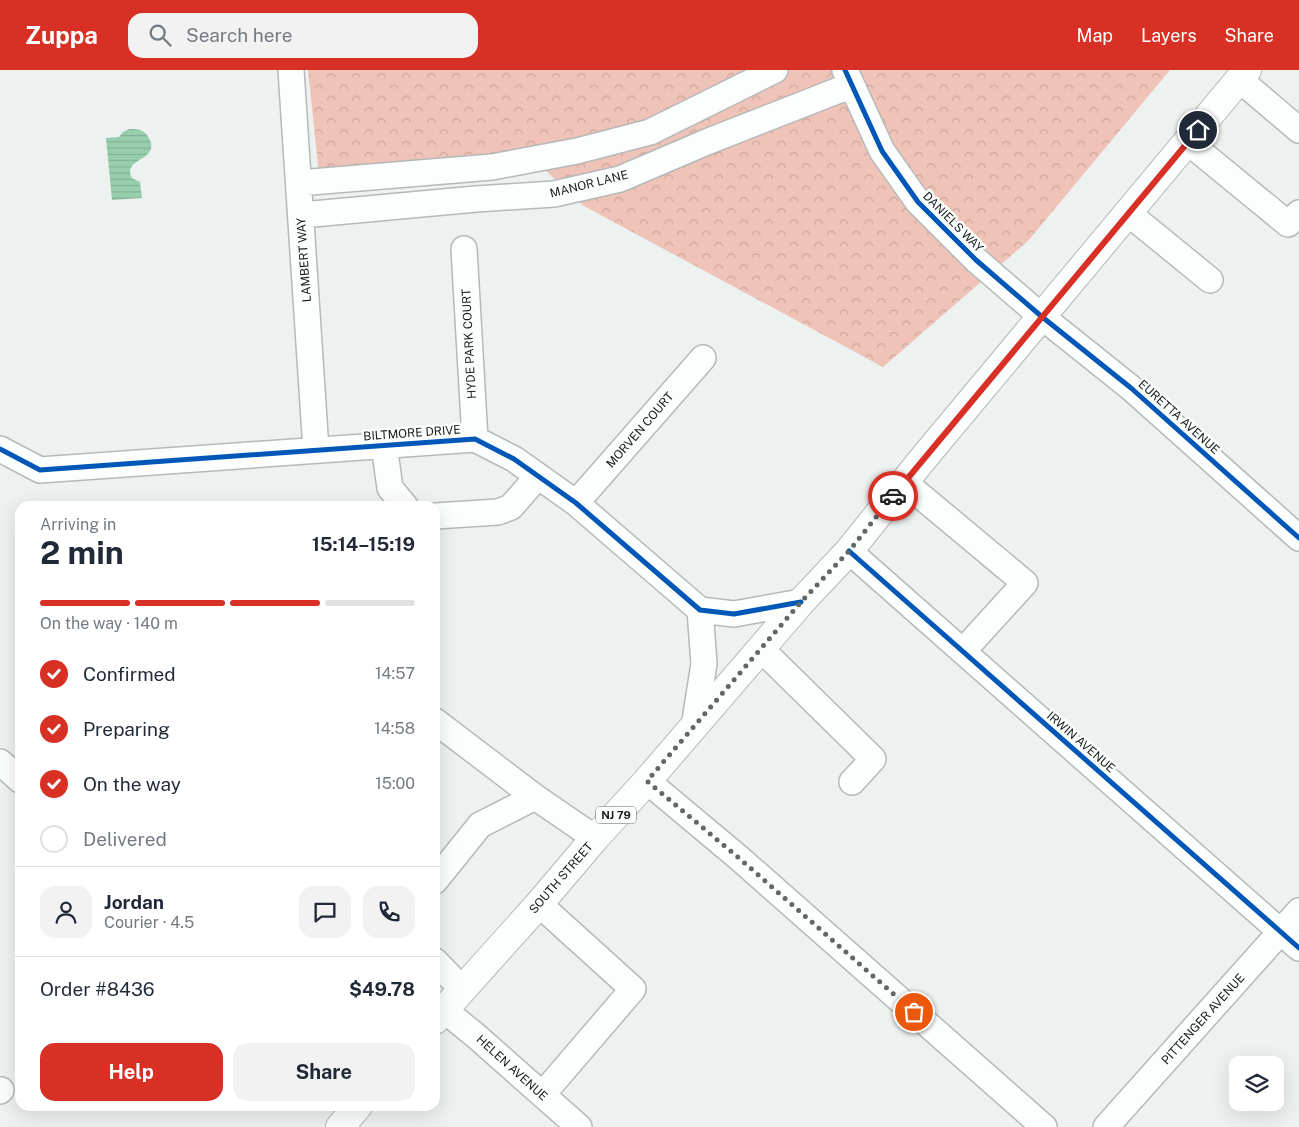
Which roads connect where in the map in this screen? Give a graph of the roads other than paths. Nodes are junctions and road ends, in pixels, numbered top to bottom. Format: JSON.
{"nodes":[{"id":1,"x":291,"y":70,"type":"edge"},
{"id":2,"x":775,"y":70,"type":"edge"},
{"id":3,"x":1243,"y":75,"type":"edge"},
{"id":4,"x":848,"y":78,"type":"edge"},
{"id":5,"x":700,"y":107,"type":"junction"},
{"id":6,"x":1299,"y":130,"type":"edge"},
{"id":7,"x":715,"y":138,"type":"junction"},
{"id":8,"x":1188,"y":142,"type":"junction"},
{"id":9,"x":454,"y":170,"type":"junction"},
{"id":10,"x":299,"y":183,"type":"junction"},
{"id":11,"x":456,"y":201,"type":"junction"},
{"id":12,"x":1128,"y":213,"type":"junction"},
{"id":13,"x":1299,"y":213,"type":"edge"},
{"id":14,"x":302,"y":215,"type":"junction"},
{"id":15,"x":464,"y":249,"type":"dead end"},
{"id":16,"x":1210,"y":280,"type":"dead end"},
{"id":17,"x":1042,"y":316,"type":"junction"},
{"id":18,"x":703,"y":358,"type":"dead end"},
{"id":19,"x":475,"y":439,"type":"junction"},
{"id":20,"x":384,"y":445,"type":"junction"},
{"id":21,"x":0,"y":449,"type":"edge"},
{"id":22,"x":316,"y":450,"type":"junction"},
{"id":23,"x":538,"y":476,"type":"junction"},
{"id":24,"x":904,"y":482,"type":"junction"},
{"id":25,"x":401,"y":501,"type":"edge"},
{"id":26,"x":576,"y":503,"type":"junction"},
{"id":27,"x":440,"y":516,"type":"edge"},
{"id":28,"x":1299,"y":538,"type":"edge"},
{"id":29,"x":849,"y":551,"type":"junction"},
{"id":30,"x":801,"y":602,"type":"junction"},
{"id":31,"x":700,"y":610,"type":"junction"},
{"id":32,"x":761,"y":649,"type":"junction"},
{"id":33,"x":963,"y":651,"type":"junction"},
{"id":34,"x":440,"y":725,"type":"edge"},
{"id":35,"x":694,"y":727,"type":"junction"},
{"id":36,"x":0,"y":762,"type":"edge"},
{"id":37,"x":15,"y":776,"type":"edge"},
{"id":38,"x":647,"y":781,"type":"junction"},
{"id":39,"x":852,"y":782,"type":"dead end"},
{"id":40,"x":535,"y":797,"type":"junction"},
{"id":41,"x":595,"y":838,"type":"junction"},
{"id":42,"x":440,"y":875,"type":"edge"},
{"id":43,"x":539,"y":904,"type":"junction"},
{"id":44,"x":1299,"y":911,"type":"edge"},
{"id":45,"x":1280,"y":932,"type":"junction"},
{"id":46,"x":1299,"y":948,"type":"edge"},
{"id":47,"x":440,"y":966,"type":"edge"},
{"id":48,"x":462,"y":989,"type":"junction"},
{"id":49,"x":440,"y":1014,"type":"edge"},
{"id":50,"x":440,"y":1016,"type":"edge"},
{"id":51,"x":543,"y":1094,"type":"junction"},
{"id":52,"x":354,"y":1111,"type":"edge"},
{"id":53,"x":340,"y":1127,"type":"edge"},
{"id":54,"x":579,"y":1127,"type":"edge"},
{"id":55,"x":1044,"y":1127,"type":"edge"},
{"id":56,"x":1106,"y":1127,"type":"edge"}],
"edges":[{"from":1,"to":10,"type":"street","name":"LAMBERT WAY"},
{"from":2,"to":5,"type":"street"},
{"from":3,"to":6,"type":"street"},
{"from":3,"to":8,"type":"main road","name":"SOUTH STREET","number":"NJ 79"},
{"from":4,"to":7,"type":"street","name":"MANOR LANE"},
{"from":4,"to":17,"type":"street","name":"DANIELS WAY"},
{"from":5,"to":7,"type":"street"},
{"from":5,"to":9,"type":"street"},
{"from":7,"to":11,"type":"street","name":"MANOR LANE"},
{"from":8,"to":12,"type":"main road","name":"SOUTH STREET","number":"NJ 79"},
{"from":8,"to":13,"type":"street"},
{"from":9,"to":10,"type":"street"},
{"from":9,"to":11,"type":"street"},
{"from":10,"to":14,"type":"street","name":"LAMBERT WAY"},
{"from":11,"to":14,"type":"street","name":"MANOR LANE"},
{"from":12,"to":16,"type":"street"},
{"from":12,"to":17,"type":"main road","name":"SOUTH STREET","number":"NJ 79"},
{"from":14,"to":22,"type":"street","name":"LAMBERT WAY"},
{"from":15,"to":19,"type":"street","name":"HYDE PARK COURT"},
{"from":17,"to":24,"type":"main road","name":"SOUTH STREET","number":"NJ 79"},
{"from":17,"to":28,"type":"street","name":"EURETTA AVENUE"},
{"from":18,"to":26,"type":"street","name":"MORVEN COURT"},
{"from":19,"to":20,"type":"street","name":"BILTMORE DRIVE"},
{"from":19,"to":23,"type":"street","name":"BILTMORE DRIVE"},
{"from":20,"to":22,"type":"street","name":"BILTMORE DRIVE"},
{"from":20,"to":25,"type":"street"},
{"from":21,"to":22,"type":"street","name":"BILTMORE DRIVE"},
{"from":23,"to":26,"type":"street","name":"BILTMORE DRIVE"},
{"from":23,"to":27,"type":"street"},
{"from":24,"to":29,"type":"main road","name":"SOUTH STREET","number":"NJ 79"},
{"from":24,"to":33,"type":"street"},
{"from":26,"to":31,"type":"street","name":"BILTMORE DRIVE"},
{"from":29,"to":30,"type":"main road","name":"SOUTH STREET","number":"NJ 79"},
{"from":29,"to":33,"type":"street","name":"IRWIN AVENUE"},
{"from":30,"to":31,"type":"street"},
{"from":30,"to":32,"type":"main road","name":"SOUTH STREET","number":"NJ 79"},
{"from":31,"to":35,"type":"street"},
{"from":32,"to":35,"type":"main road","name":"SOUTH STREET","number":"NJ 79"},
{"from":32,"to":39,"type":"street"},
{"from":33,"to":45,"type":"street","name":"IRWIN AVENUE"},
{"from":34,"to":40,"type":"street"},
{"from":35,"to":38,"type":"main road","name":"SOUTH STREET","number":"NJ 79"},
{"from":36,"to":37,"type":"street"},
{"from":38,"to":41,"type":"main road","name":"SOUTH STREET","number":"NJ 79"},
{"from":38,"to":55,"type":"street"},
{"from":40,"to":41,"type":"street"},
{"from":40,"to":42,"type":"street"},
{"from":41,"to":43,"type":"main road","name":"SOUTH STREET","number":"NJ 79"},
{"from":43,"to":48,"type":"main road","name":"SOUTH STREET","number":"NJ 79"},
{"from":43,"to":51,"type":"street"},
{"from":44,"to":45,"type":"street","name":"PITTENGER AVENUE"},
{"from":45,"to":46,"type":"street","name":"IRWIN AVENUE"},
{"from":45,"to":56,"type":"street","name":"PITTENGER AVENUE"},
{"from":47,"to":48,"type":"street"},
{"from":48,"to":49,"type":"main road","name":"SOUTH STREET","number":"NJ 79"},
{"from":50,"to":51,"type":"street","name":"HELEN AVENUE"},
{"from":51,"to":54,"type":"street","name":"HELEN AVENUE"},
{"from":52,"to":53,"type":"main road"}]}
